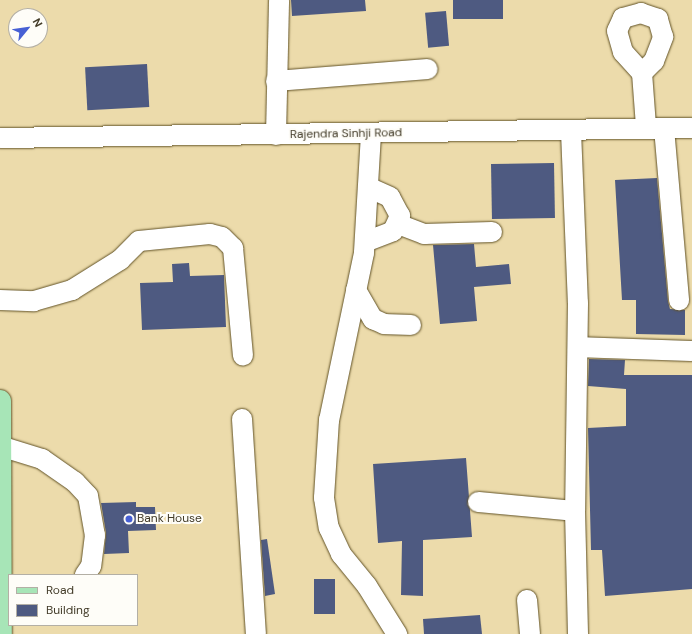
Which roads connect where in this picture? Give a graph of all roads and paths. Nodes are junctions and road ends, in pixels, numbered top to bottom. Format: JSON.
{"nodes":[{"id":1,"x":278,"y":0,"type":"edge"},
{"id":2,"x":428,"y":69,"type":"dead end"},
{"id":3,"x":642,"y":73,"type":"dead end"},
{"id":4,"x":276,"y":81,"type":"junction"},
{"id":5,"x":655,"y":127,"type":"junction"},
{"id":6,"x":692,"y":128,"type":"edge"},
{"id":7,"x":571,"y":131,"type":"junction"},
{"id":8,"x":372,"y":134,"type":"junction"},
{"id":9,"x":276,"y":135,"type":"junction"},
{"id":10,"x":0,"y":138,"type":"edge"},
{"id":11,"x":368,"y":188,"type":"junction"},
{"id":12,"x":398,"y":224,"type":"junction"},
{"id":13,"x":492,"y":232,"type":"dead end"},
{"id":14,"x":365,"y":242,"type":"junction"},
{"id":15,"x":356,"y":290,"type":"junction"},
{"id":16,"x":0,"y":300,"type":"edge"},
{"id":17,"x":679,"y":300,"type":"dead end"},
{"id":18,"x":411,"y":325,"type":"dead end"},
{"id":19,"x":578,"y":347,"type":"junction"},
{"id":20,"x":692,"y":351,"type":"edge"},
{"id":21,"x":243,"y":356,"type":"dead end"},
{"id":22,"x":0,"y":401,"type":"edge"},
{"id":23,"x":242,"y":419,"type":"dead end"},
{"id":24,"x":0,"y":446,"type":"edge"},
{"id":25,"x":478,"y":502,"type":"dead end"},
{"id":26,"x":575,"y":512,"type":"junction"},
{"id":27,"x":86,"y":574,"type":"edge"},
{"id":28,"x":527,"y":600,"type":"dead end"},
{"id":29,"x":6,"y":630,"type":"edge"},
{"id":30,"x":256,"y":634,"type":"edge"},
{"id":31,"x":397,"y":634,"type":"edge"},
{"id":32,"x":530,"y":634,"type":"edge"},
{"id":33,"x":578,"y":634,"type":"edge"}],
"edges":[{"from":1,"to":4,"type":"street"},
{"from":2,"to":4,"type":"street"},
{"from":3,"to":5,"type":"street"},
{"from":4,"to":9,"type":"street"},
{"from":5,"to":6,"type":"street","name":"Rajendra Sinhji Road"},
{"from":5,"to":7,"type":"street","name":"Rajendra Sinhji Road"},
{"from":5,"to":17,"type":"street"},
{"from":7,"to":8,"type":"street","name":"Rajendra Sinhji Road"},
{"from":7,"to":19,"type":"street"},
{"from":8,"to":9,"type":"street","name":"Rajendra Sinhji Road"},
{"from":8,"to":11,"type":"street"},
{"from":9,"to":10,"type":"street","name":"Rajendra Sinhji Road"},
{"from":11,"to":12,"type":"street"},
{"from":11,"to":14,"type":"street"},
{"from":12,"to":13,"type":"street"},
{"from":12,"to":14,"type":"street"},
{"from":14,"to":15,"type":"street"},
{"from":15,"to":18,"type":"street"},
{"from":15,"to":31,"type":"street"},
{"from":16,"to":21,"type":"street"},
{"from":19,"to":20,"type":"street"},
{"from":19,"to":26,"type":"street"},
{"from":22,"to":24,"type":"main road"},
{"from":23,"to":30,"type":"street"},
{"from":24,"to":27,"type":"street"},
{"from":24,"to":29,"type":"main road"},
{"from":25,"to":26,"type":"street"},
{"from":26,"to":33,"type":"street"},
{"from":28,"to":32,"type":"street"}]}
